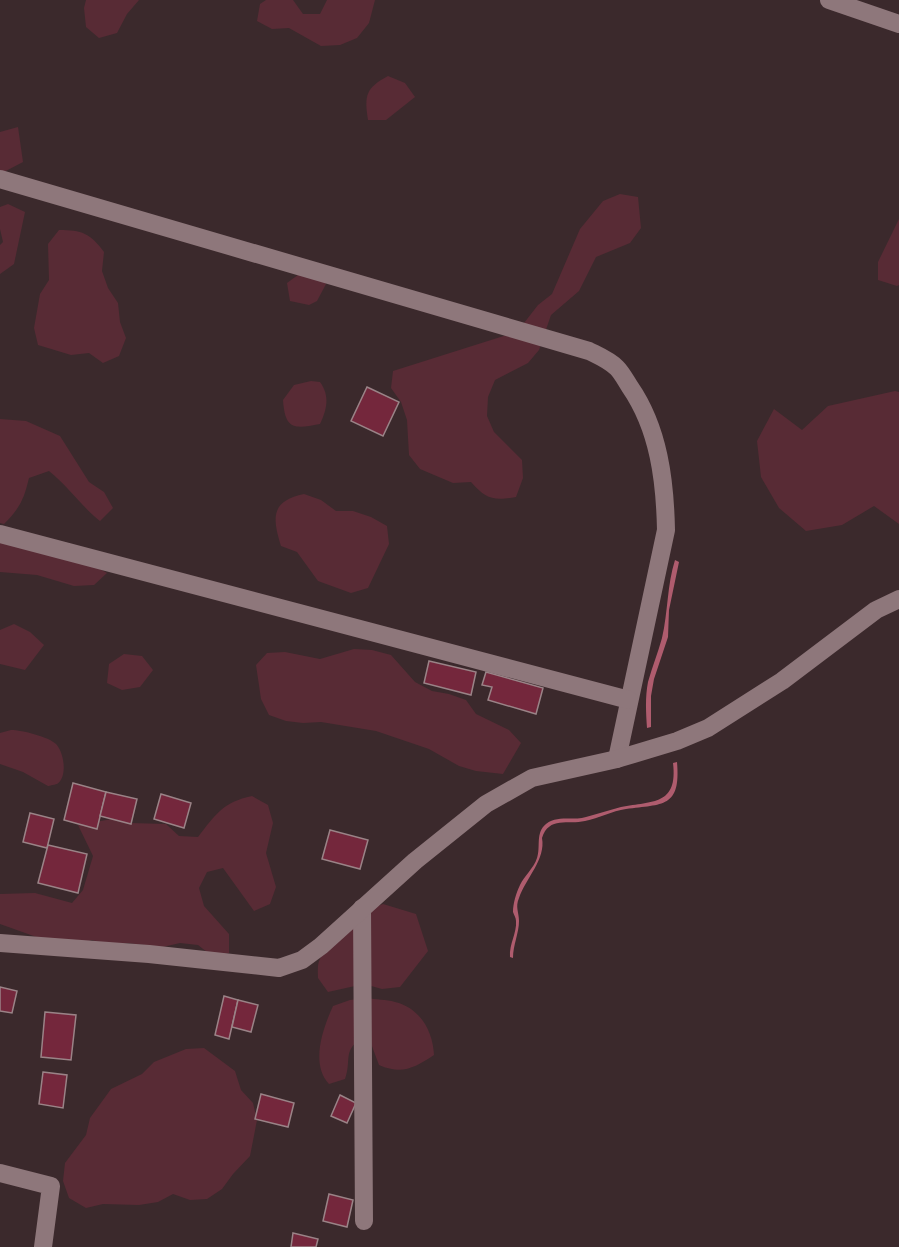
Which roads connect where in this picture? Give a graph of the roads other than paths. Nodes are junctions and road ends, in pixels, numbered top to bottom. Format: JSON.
{"nodes":[{"id":1,"x":829,"y":0,"type":"edge"},
{"id":2,"x":899,"y":24,"type":"edge"},
{"id":3,"x":0,"y":179,"type":"edge"},
{"id":4,"x":0,"y":534,"type":"edge"},
{"id":5,"x":899,"y":599,"type":"edge"},
{"id":6,"x":629,"y":700,"type":"junction"},
{"id":7,"x":617,"y":759,"type":"junction"},
{"id":8,"x":362,"y":908,"type":"junction"},
{"id":9,"x":0,"y":943,"type":"edge"},
{"id":10,"x":0,"y":1173,"type":"edge"},
{"id":11,"x":364,"y":1221,"type":"dead end"},
{"id":12,"x":43,"y":1247,"type":"edge"}],
"edges":[{"from":1,"to":2,"type":"street"},
{"from":3,"to":6,"type":"street"},
{"from":4,"to":6,"type":"street"},
{"from":5,"to":7,"type":"street"},
{"from":6,"to":7,"type":"street"},
{"from":7,"to":8,"type":"street"},
{"from":8,"to":9,"type":"street"},
{"from":8,"to":11,"type":"street"},
{"from":10,"to":12,"type":"street"}]}
